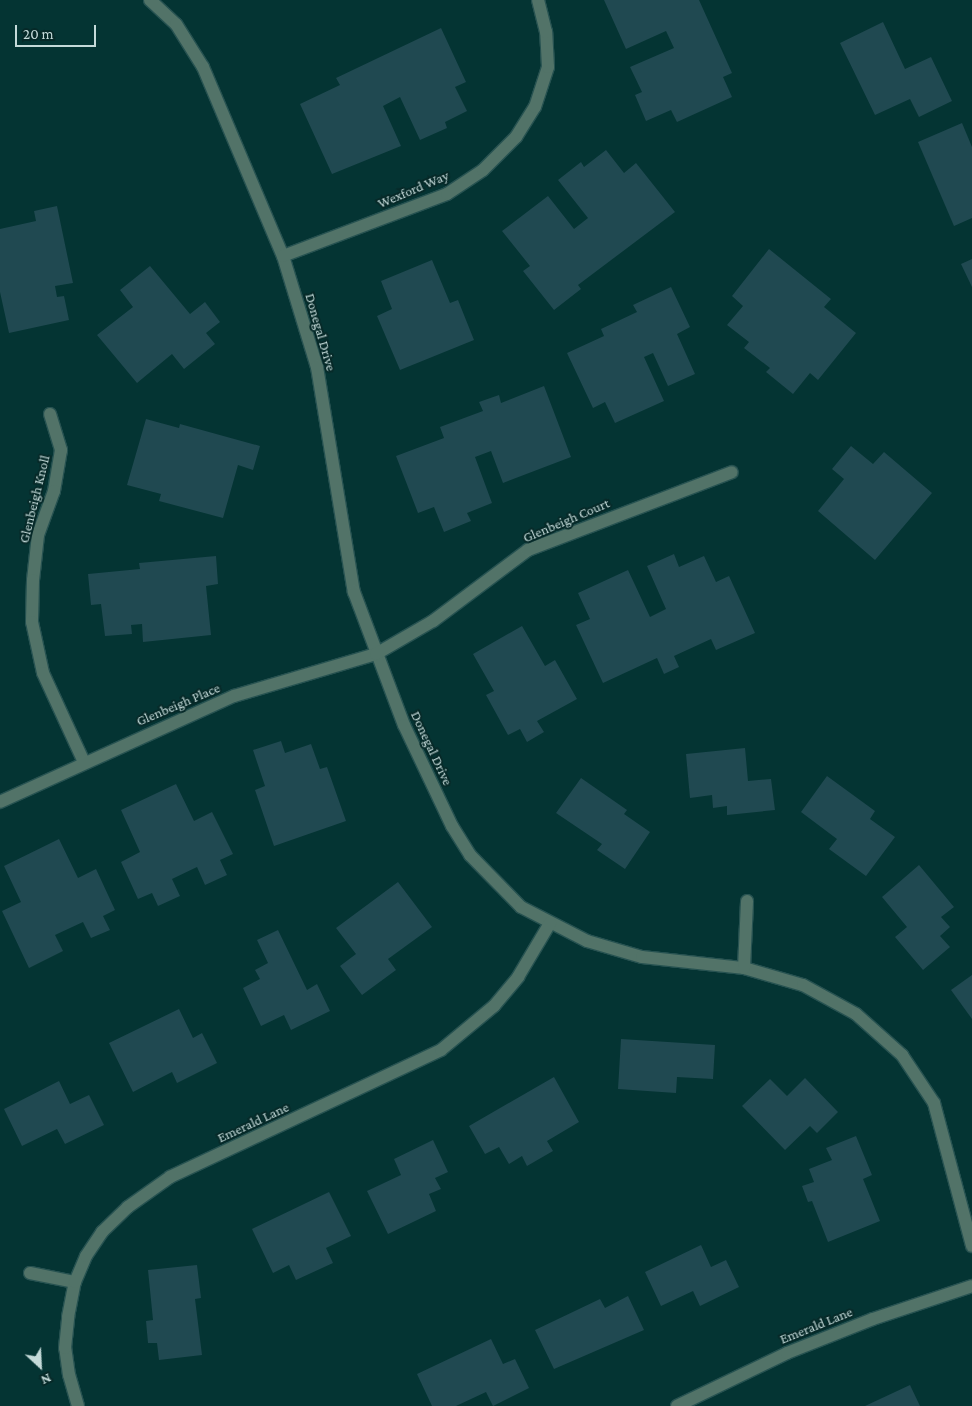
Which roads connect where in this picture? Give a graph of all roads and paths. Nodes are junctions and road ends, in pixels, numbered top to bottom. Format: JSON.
{"nodes":[{"id":1,"x":150,"y":0,"type":"edge"},
{"id":2,"x":538,"y":0,"type":"edge"},
{"id":3,"x":283,"y":256,"type":"junction"},
{"id":4,"x":50,"y":414,"type":"dead end"},
{"id":5,"x":732,"y":472,"type":"dead end"},
{"id":6,"x":376,"y":654,"type":"junction"},
{"id":7,"x":84,"y":762,"type":"junction"},
{"id":8,"x":0,"y":802,"type":"edge"},
{"id":9,"x":747,"y":901,"type":"dead end"},
{"id":10,"x":550,"y":923,"type":"junction"},
{"id":11,"x":744,"y":968,"type":"junction"},
{"id":12,"x":972,"y":1246,"type":"edge"},
{"id":13,"x":30,"y":1273,"type":"dead end"},
{"id":14,"x":74,"y":1282,"type":"junction"},
{"id":15,"x":972,"y":1286,"type":"edge"},
{"id":16,"x":78,"y":1406,"type":"edge"},
{"id":17,"x":677,"y":1406,"type":"edge"}],
"edges":[{"from":1,"to":3,"type":"street","name":"Donegal Drive"},
{"from":2,"to":3,"type":"street","name":"Wexford Way"},
{"from":3,"to":6,"type":"street","name":"Donegal Drive"},
{"from":4,"to":7,"type":"street","name":"Glenbeigh Knoll"},
{"from":5,"to":6,"type":"street","name":"Glenbeigh Court"},
{"from":6,"to":7,"type":"street","name":"Glenbeigh Place"},
{"from":6,"to":10,"type":"street","name":"Donegal Drive"},
{"from":7,"to":8,"type":"street","name":"Glenbeigh Place"},
{"from":9,"to":11,"type":"street"},
{"from":10,"to":11,"type":"street","name":"Donegal Drive"},
{"from":10,"to":14,"type":"street","name":"Emerald Lane"},
{"from":11,"to":12,"type":"street","name":"Donegal Drive"},
{"from":13,"to":14,"type":"street"},
{"from":14,"to":16,"type":"street","name":"Emerald Lane"},
{"from":15,"to":17,"type":"street","name":"Emerald Lane"}]}
